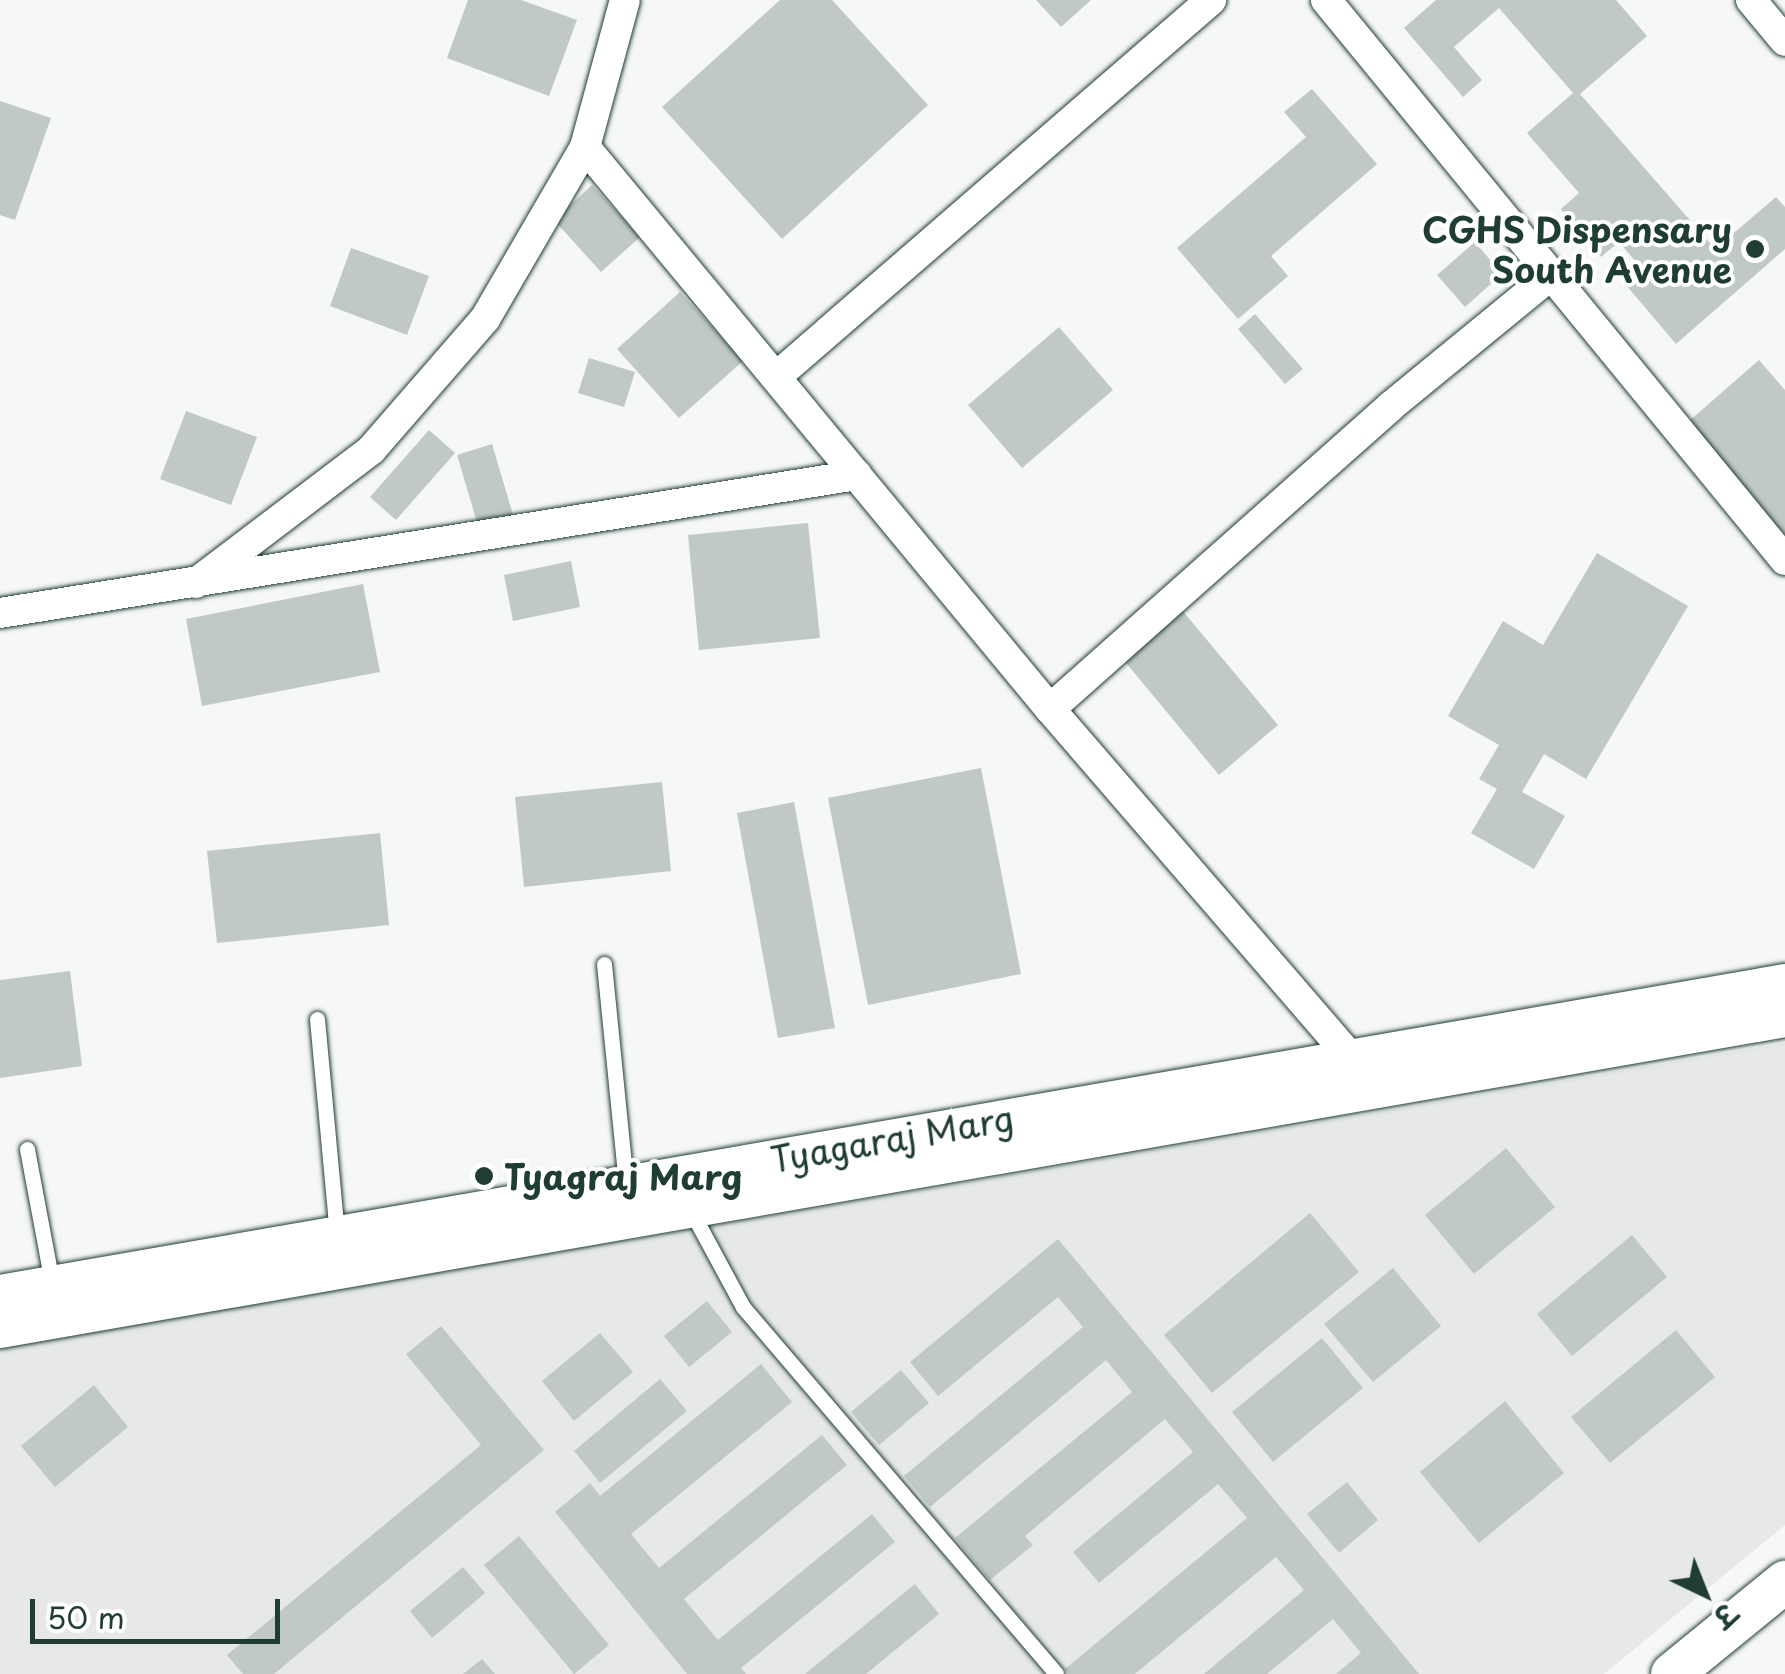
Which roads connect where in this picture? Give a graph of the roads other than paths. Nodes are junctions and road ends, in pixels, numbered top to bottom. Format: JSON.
{"nodes":[{"id":1,"x":625,"y":0,"type":"edge"},
{"id":2,"x":1212,"y":0,"type":"edge"},
{"id":3,"x":1326,"y":0,"type":"edge"},
{"id":4,"x":1751,"y":0,"type":"edge"},
{"id":5,"x":1785,"y":41,"type":"edge"},
{"id":6,"x":585,"y":147,"type":"junction"},
{"id":7,"x":1552,"y":274,"type":"junction"},
{"id":8,"x":776,"y":377,"type":"junction"},
{"id":9,"x":857,"y":474,"type":"junction"},
{"id":10,"x":1785,"y":560,"type":"edge"},
{"id":11,"x":194,"y":585,"type":"junction"},
{"id":12,"x":0,"y":612,"type":"edge"},
{"id":13,"x":1050,"y":709,"type":"junction"},
{"id":14,"x":604,"y":964,"type":"dead end"},
{"id":15,"x":1785,"y":982,"type":"edge"},
{"id":16,"x":1785,"y":1018,"type":"edge"},
{"id":17,"x":317,"y":1019,"type":"dead end"},
{"id":18,"x":1351,"y":1058,"type":"junction"},
{"id":19,"x":28,"y":1150,"type":"dead end"},
{"id":20,"x":626,"y":1185,"type":"junction"},
{"id":21,"x":690,"y":1209,"type":"junction"},
{"id":22,"x":338,"y":1235,"type":"junction"},
{"id":23,"x":52,"y":1285,"type":"junction"},
{"id":24,"x":0,"y":1294,"type":"edge"},
{"id":25,"x":0,"y":1329,"type":"edge"},
{"id":26,"x":1785,"y":1582,"type":"edge"},
{"id":27,"x":1056,"y":1674,"type":"edge"},
{"id":28,"x":1672,"y":1674,"type":"edge"}],
"edges":[{"from":1,"to":6,"type":"street"},
{"from":2,"to":8,"type":"street"},
{"from":3,"to":7,"type":"street"},
{"from":4,"to":5,"type":"street"},
{"from":6,"to":8,"type":"street"},
{"from":6,"to":11,"type":"street"},
{"from":7,"to":10,"type":"street"},
{"from":7,"to":13,"type":"street"},
{"from":8,"to":9,"type":"street"},
{"from":9,"to":11,"type":"street"},
{"from":9,"to":13,"type":"street"},
{"from":11,"to":12,"type":"street"},
{"from":13,"to":18,"type":"street"},
{"from":14,"to":20,"type":"lane"},
{"from":15,"to":18,"type":"street","name":"Tyagaraj Marg"},
{"from":16,"to":21,"type":"street","name":"Tyagaraj Marg"},
{"from":17,"to":22,"type":"lane"},
{"from":18,"to":20,"type":"street","name":"Tyagaraj Marg"},
{"from":19,"to":23,"type":"lane"},
{"from":20,"to":22,"type":"street","name":"Tyagaraj Marg"},
{"from":21,"to":25,"type":"street","name":"Tyagaraj Marg"},
{"from":21,"to":27,"type":"lane"},
{"from":22,"to":23,"type":"street","name":"Tyagaraj Marg"},
{"from":23,"to":24,"type":"street","name":"Tyagaraj Marg"},
{"from":26,"to":28,"type":"main road"}]}
